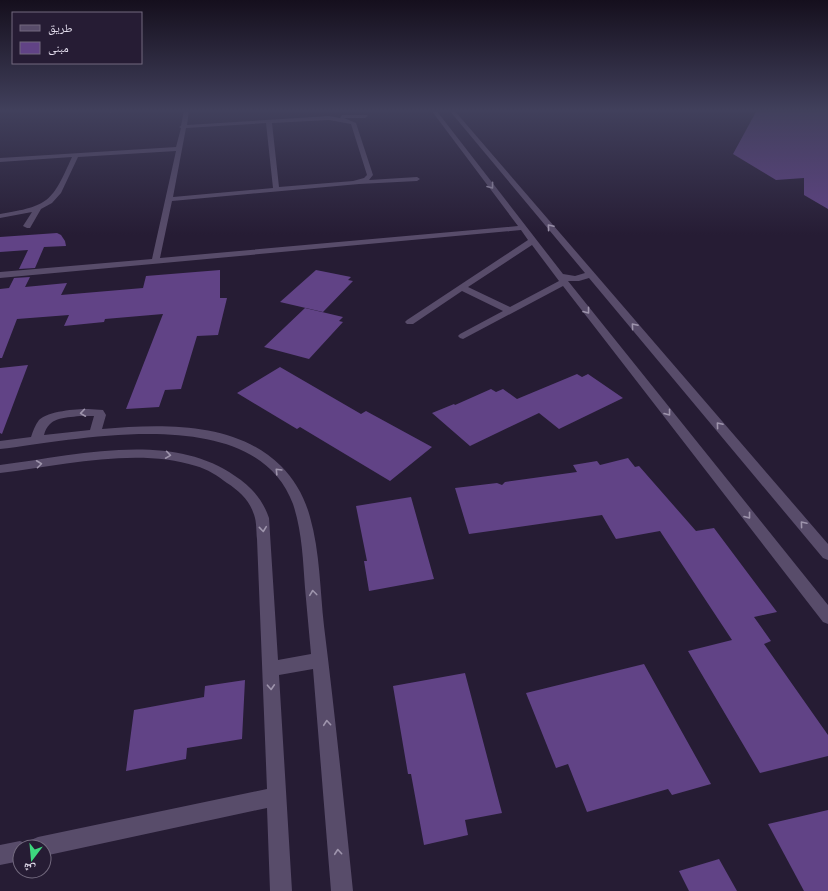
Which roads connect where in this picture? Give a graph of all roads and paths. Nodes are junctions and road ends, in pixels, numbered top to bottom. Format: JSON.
{"nodes":[{"id":1,"x":134,"y":152,"type":"edge"},
{"id":2,"x":177,"y":152,"type":"edge"},
{"id":3,"x":272,"y":152,"type":"edge"},
{"id":4,"x":362,"y":152,"type":"edge"},
{"id":5,"x":464,"y":152,"type":"edge"},
{"id":6,"x":487,"y":152,"type":"edge"},
{"id":7,"x":76,"y":155,"type":"junction"},
{"id":8,"x":0,"y":160,"type":"edge"},
{"id":9,"x":417,"y":179,"type":"dead end"},
{"id":10,"x":354,"y":183,"type":"junction"},
{"id":11,"x":276,"y":189,"type":"junction"},
{"id":12,"x":168,"y":198,"type":"junction"},
{"id":13,"x":38,"y":207,"type":"junction"},
{"id":14,"x":0,"y":216,"type":"edge"},
{"id":15,"x":27,"y":226,"type":"dead end"},
{"id":16,"x":522,"y":228,"type":"junction"},
{"id":17,"x":532,"y":241,"type":"junction"},
{"id":18,"x":156,"y":260,"type":"junction"},
{"id":19,"x":590,"y":273,"type":"junction"},
{"id":20,"x":0,"y":275,"type":"edge"},
{"id":21,"x":565,"y":283,"type":"junction"},
{"id":22,"x":599,"y":284,"type":"junction"},
{"id":23,"x":462,"y":288,"type":"junction"},
{"id":24,"x":510,"y":311,"type":"junction"},
{"id":25,"x":410,"y":322,"type":"dead end"},
{"id":26,"x":463,"y":336,"type":"dead end"},
{"id":27,"x":95,"y":434,"type":"junction"},
{"id":28,"x":36,"y":441,"type":"junction"},
{"id":29,"x":0,"y":445,"type":"edge"},
{"id":30,"x":0,"y":469,"type":"edge"},
{"id":31,"x":828,"y":554,"type":"edge"},
{"id":32,"x":828,"y":617,"type":"edge"},
{"id":33,"x":321,"y":660,"type":"junction"},
{"id":34,"x":270,"y":669,"type":"junction"},
{"id":35,"x":277,"y":796,"type":"junction"},
{"id":36,"x":52,"y":844,"type":"edge"},
{"id":37,"x":12,"y":853,"type":"edge"},
{"id":38,"x":0,"y":855,"type":"edge"},
{"id":39,"x":281,"y":891,"type":"edge"},
{"id":40,"x":342,"y":891,"type":"edge"}],
"edges":[{"from":1,"to":7,"type":"street"},
{"from":2,"to":12,"type":"street"},
{"from":3,"to":11,"type":"street"},
{"from":4,"to":10,"type":"street"},
{"from":5,"to":16,"type":"street","one_way":true},
{"from":19,"to":6,"type":"street","one_way":true},
{"from":7,"to":8,"type":"street"},
{"from":7,"to":13,"type":"street"},
{"from":9,"to":10,"type":"street"},
{"from":10,"to":11,"type":"street"},
{"from":11,"to":12,"type":"street"},
{"from":12,"to":18,"type":"street"},
{"from":13,"to":14,"type":"street"},
{"from":13,"to":15,"type":"street"},
{"from":16,"to":17,"type":"street"},
{"from":16,"to":18,"type":"street"},
{"from":17,"to":21,"type":"street"},
{"from":17,"to":23,"type":"street"},
{"from":18,"to":20,"type":"street"},
{"from":19,"to":21,"type":"street"},
{"from":19,"to":22,"type":"street"},
{"from":21,"to":22,"type":"street"},
{"from":21,"to":24,"type":"street"},
{"from":21,"to":32,"type":"street","one_way":true},
{"from":31,"to":22,"type":"street","one_way":true},
{"from":23,"to":24,"type":"street"},
{"from":23,"to":25,"type":"street"},
{"from":24,"to":26,"type":"street"},
{"from":27,"to":28,"type":"street"},
{"from":27,"to":28,"type":"street","one_way":true},
{"from":33,"to":27,"type":"street","one_way":true},
{"from":28,"to":29,"type":"street"},
{"from":30,"to":34,"type":"street","one_way":true},
{"from":33,"to":34,"type":"street"},
{"from":40,"to":33,"type":"street","one_way":true},
{"from":34,"to":35,"type":"street","one_way":true},
{"from":35,"to":36,"type":"street"},
{"from":35,"to":39,"type":"street"},
{"from":37,"to":38,"type":"street"}]}
